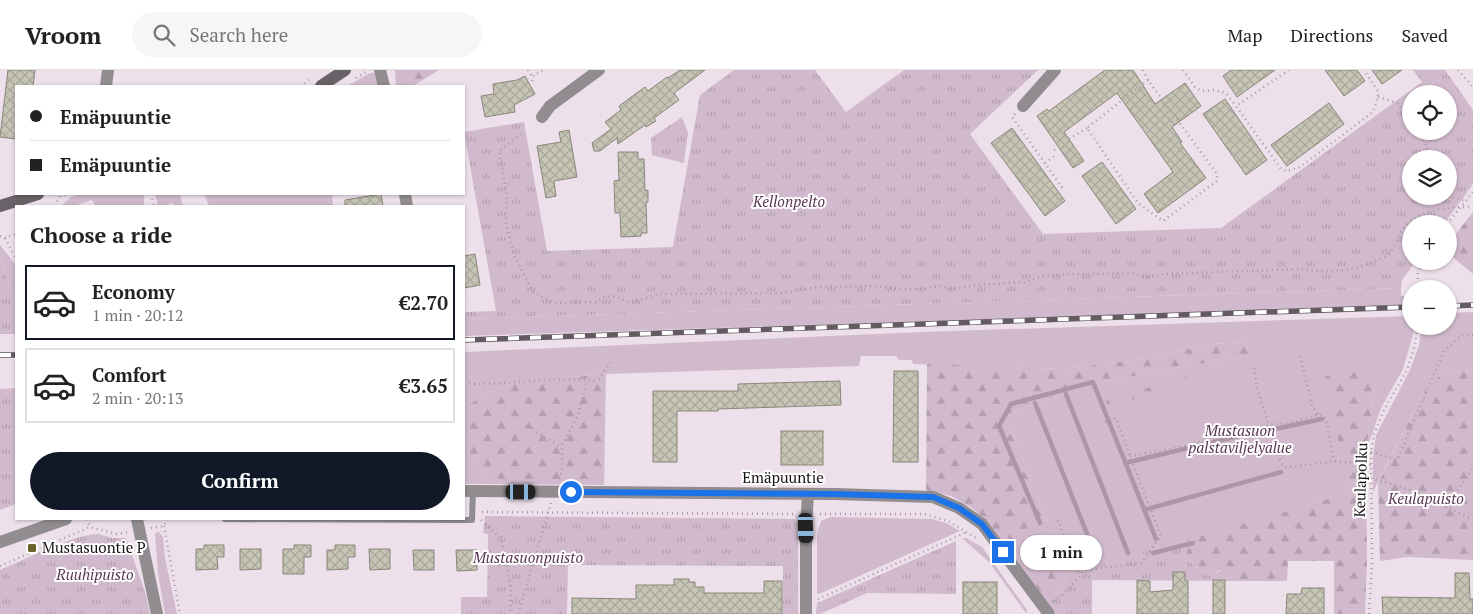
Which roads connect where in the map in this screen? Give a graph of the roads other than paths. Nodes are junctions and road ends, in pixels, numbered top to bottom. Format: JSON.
{"nodes":[{"id":1,"x":108,"y":70,"type":"edge"},
{"id":2,"x":345,"y":70,"type":"edge"},
{"id":3,"x":380,"y":70,"type":"edge"},
{"id":4,"x":599,"y":70,"type":"edge"},
{"id":5,"x":1055,"y":70,"type":"edge"},
{"id":6,"x":106,"y":85,"type":"edge"},
{"id":7,"x":322,"y":85,"type":"edge"},
{"id":8,"x":384,"y":85,"type":"edge"},
{"id":9,"x":1023,"y":106,"type":"road end"},
{"id":10,"x":542,"y":117,"type":"dead end"},
{"id":11,"x":36,"y":195,"type":"edge"},
{"id":12,"x":15,"y":204,"type":"edge"},
{"id":13,"x":0,"y":206,"type":"edge"},
{"id":14,"x":468,"y":491,"type":"edge"},
{"id":15,"x":808,"y":494,"type":"junction"},
{"id":16,"x":63,"y":520,"type":"edge"},
{"id":17,"x":465,"y":520,"type":"edge"},
{"id":18,"x":138,"y":524,"type":"edge"},
{"id":19,"x":0,"y":542,"type":"edge"},
{"id":20,"x":1046,"y":610,"type":"edge"},
{"id":21,"x":157,"y":614,"type":"edge"},
{"id":22,"x":806,"y":614,"type":"edge"}],
"edges":[{"from":1,"to":6,"type":"street"},
{"from":2,"to":7,"type":"main road"},
{"from":3,"to":8,"type":"street"},
{"from":4,"to":10,"type":"street"},
{"from":5,"to":9,"type":"street"},
{"from":11,"to":12,"type":"main road"},
{"from":12,"to":13,"type":"main road"},
{"from":14,"to":15,"type":"street","name":"Emäpuuntie"},
{"from":14,"to":17,"type":"lane"},
{"from":15,"to":20,"type":"street","name":"Emäpuuntie"},
{"from":15,"to":22,"type":"street"},
{"from":16,"to":19,"type":"street"},
{"from":18,"to":21,"type":"street"}]}
